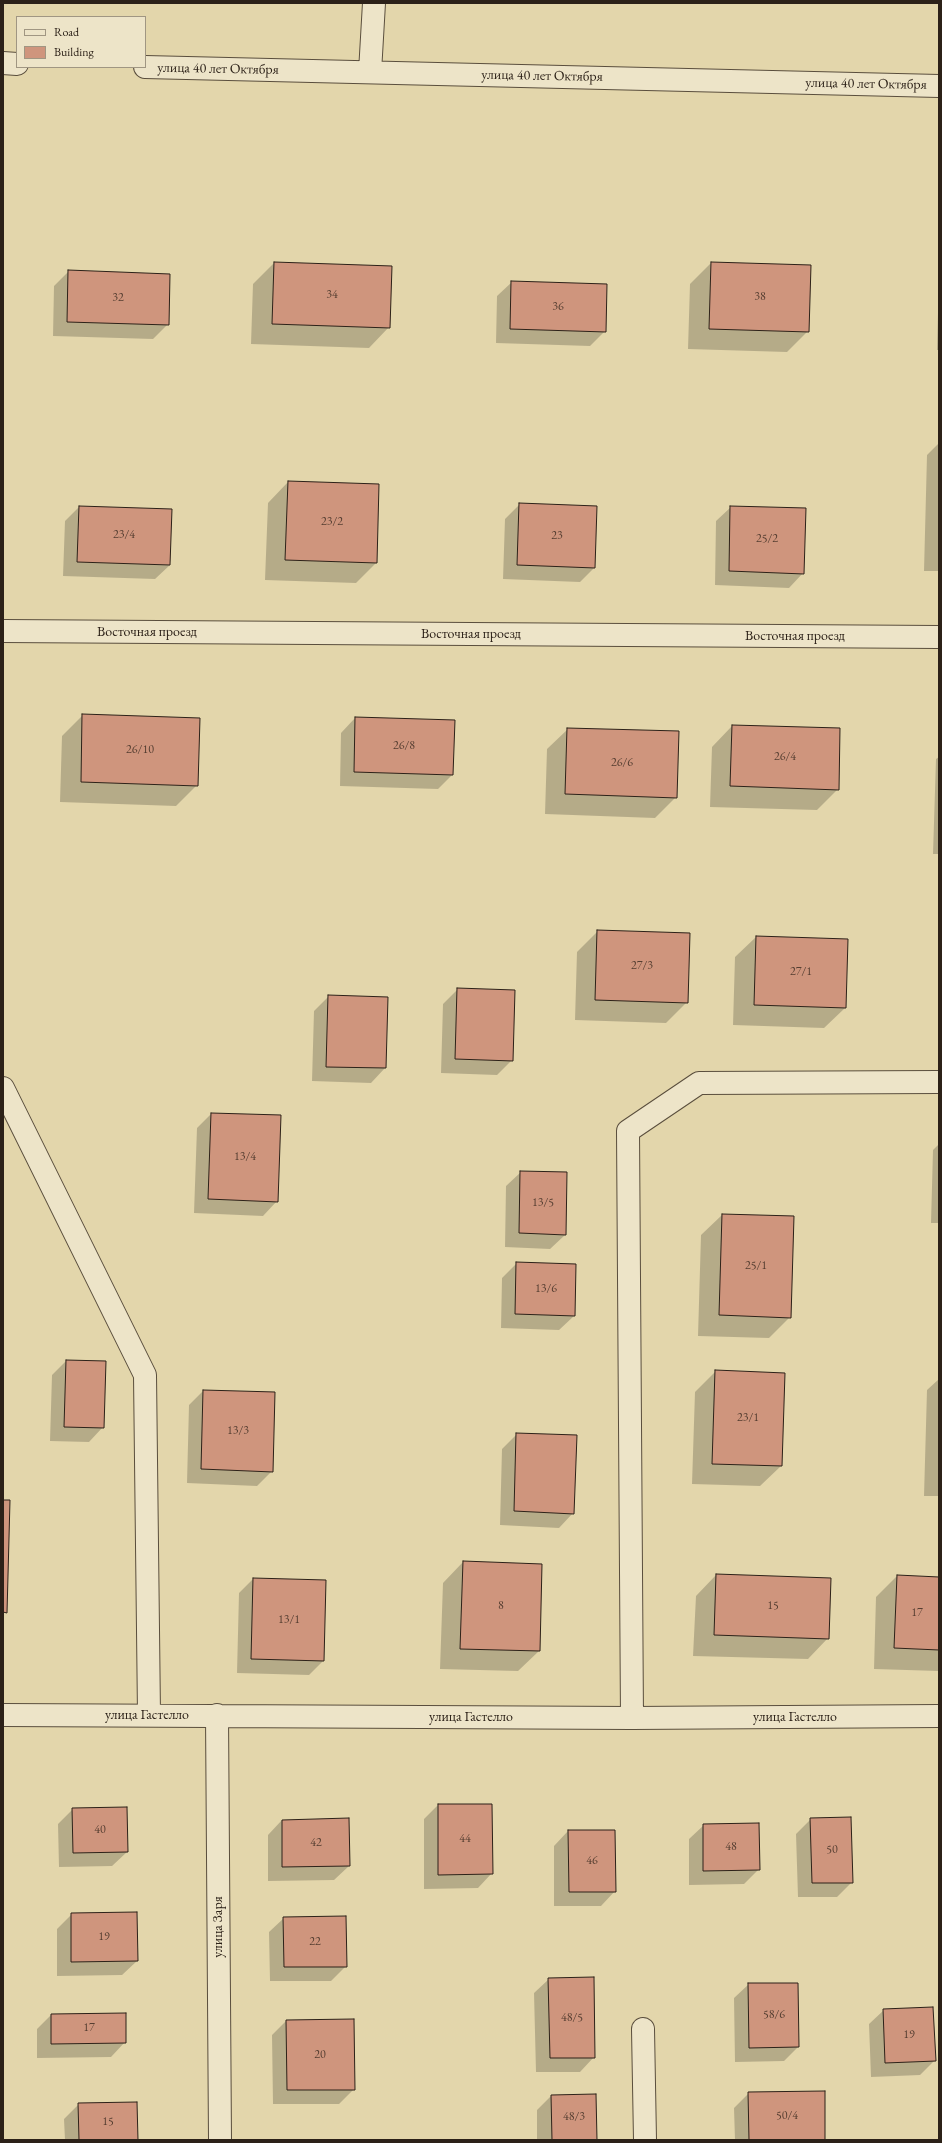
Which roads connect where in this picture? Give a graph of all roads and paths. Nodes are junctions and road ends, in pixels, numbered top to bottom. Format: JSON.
{"nodes":[{"id":1,"x":374,"y":3,"type":"edge"},
{"id":2,"x":3,"y":63,"type":"edge"},
{"id":3,"x":16,"y":64,"type":"edge"},
{"id":4,"x":146,"y":67,"type":"edge"},
{"id":5,"x":370,"y":72,"type":"junction"},
{"id":6,"x":939,"y":86,"type":"edge"},
{"id":7,"x":3,"y":631,"type":"edge"},
{"id":8,"x":939,"y":637,"type":"edge"},
{"id":9,"x":939,"y":1082,"type":"edge"},
{"id":10,"x":3,"y":1088,"type":"edge"},
{"id":11,"x":3,"y":1715,"type":"edge"},
{"id":12,"x":149,"y":1715,"type":"junction"},
{"id":13,"x":217,"y":1715,"type":"junction"},
{"id":14,"x":939,"y":1716,"type":"edge"},
{"id":15,"x":632,"y":1718,"type":"junction"},
{"id":16,"x":643,"y":2029,"type":"dead end"},
{"id":17,"x":220,"y":2140,"type":"edge"},
{"id":18,"x":645,"y":2140,"type":"edge"}],
"edges":[{"from":1,"to":5,"type":"street"},
{"from":2,"to":3,"type":"street"},
{"from":4,"to":5,"type":"street","name":"улица 40 лет Октября"},
{"from":5,"to":6,"type":"street","name":"улица 40 лет Октября"},
{"from":7,"to":8,"type":"street","name":"Восточная проезд"},
{"from":9,"to":15,"type":"street"},
{"from":10,"to":12,"type":"street"},
{"from":11,"to":12,"type":"street","name":"улица Гастелло"},
{"from":12,"to":13,"type":"street","name":"улица Гастелло"},
{"from":13,"to":15,"type":"street","name":"улица Гастелло"},
{"from":13,"to":17,"type":"street","name":"улица Заря"},
{"from":14,"to":15,"type":"street","name":"улица Гастелло"},
{"from":16,"to":18,"type":"street"}]}
